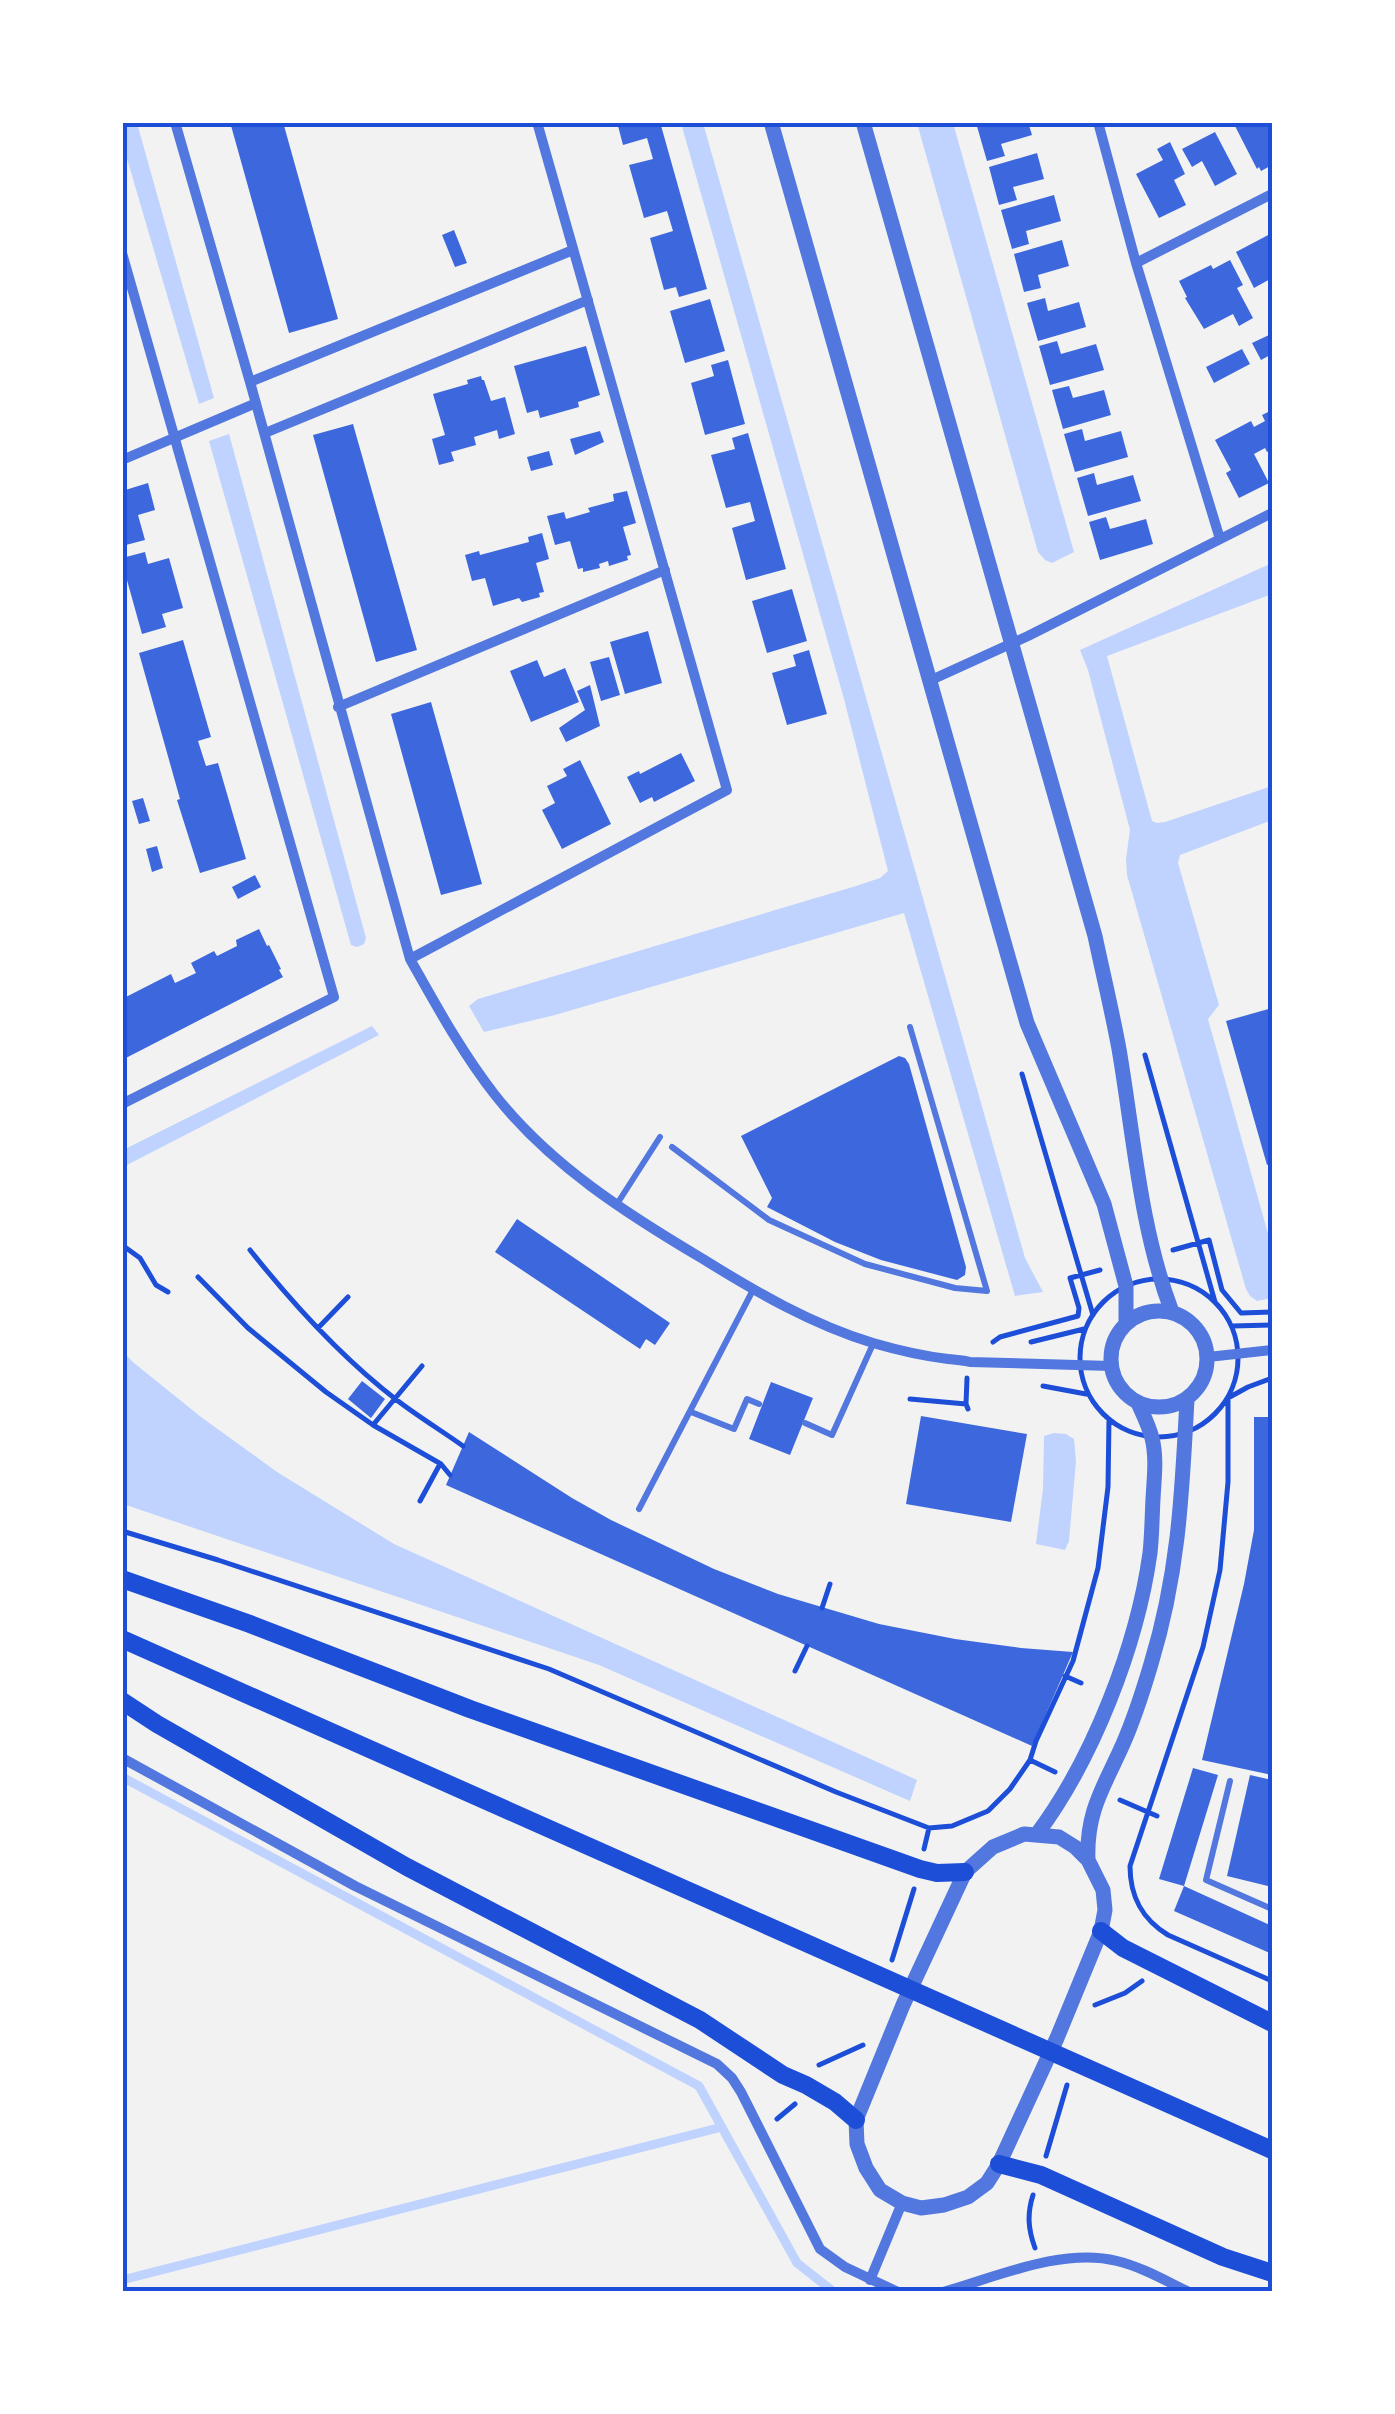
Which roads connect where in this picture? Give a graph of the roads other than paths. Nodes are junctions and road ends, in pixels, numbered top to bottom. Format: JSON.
{"nodes":[{"id":1,"x":175,"y":122,"type":"edge"},
{"id":2,"x":537,"y":122,"type":"edge"},
{"id":3,"x":771,"y":122,"type":"edge"},
{"id":4,"x":863,"y":122,"type":"edge"},
{"id":5,"x":1098,"y":122,"type":"edge"},
{"id":6,"x":1272,"y":194,"type":"edge"},
{"id":7,"x":573,"y":250,"type":"junction"},
{"id":8,"x":122,"y":253,"type":"edge"},
{"id":9,"x":1136,"y":262,"type":"junction"},
{"id":10,"x":588,"y":300,"type":"junction"},
{"id":11,"x":250,"y":382,"type":"junction"},
{"id":12,"x":256,"y":404,"type":"junction"},
{"id":13,"x":264,"y":433,"type":"junction"},
{"id":14,"x":176,"y":438,"type":"junction"},
{"id":15,"x":122,"y":460,"type":"edge"},
{"id":16,"x":1272,"y":513,"type":"edge"},
{"id":17,"x":1220,"y":539,"type":"junction"},
{"id":18,"x":664,"y":570,"type":"junction"},
{"id":19,"x":1012,"y":644,"type":"junction"},
{"id":20,"x":929,"y":680,"type":"junction"},
{"id":21,"x":338,"y":708,"type":"junction"},
{"id":22,"x":410,"y":959,"type":"junction"},
{"id":23,"x":910,"y":1027,"type":"dead end"},
{"id":24,"x":122,"y":1104,"type":"edge"},
{"id":25,"x":660,"y":1137,"type":"dead end"},
{"id":26,"x":672,"y":1147,"type":"dead end"},
{"id":27,"x":617,"y":1204,"type":"junction"},
{"id":28,"x":753,"y":1290,"type":"junction"},
{"id":29,"x":1172,"y":1312,"type":"junction"},
{"id":30,"x":1126,"y":1323,"type":"junction"},
{"id":31,"x":874,"y":1343,"type":"junction"},
{"id":32,"x":1272,"y":1350,"type":"edge"},
{"id":33,"x":1208,"y":1357,"type":"junction"},
{"id":34,"x":1111,"y":1366,"type":"junction"},
{"id":35,"x":1187,"y":1399,"type":"junction"},
{"id":36,"x":1138,"y":1402,"type":"junction"},
{"id":37,"x":759,"y":1404,"type":"dead end"},
{"id":38,"x":690,"y":1412,"type":"junction"},
{"id":39,"x":805,"y":1423,"type":"dead end"},
{"id":40,"x":638,"y":1509,"type":"dead end"},
{"id":41,"x":122,"y":1579,"type":"edge"},
{"id":42,"x":122,"y":1639,"type":"edge"},
{"id":43,"x":122,"y":1701,"type":"edge"},
{"id":44,"x":122,"y":1758,"type":"edge"},
{"id":45,"x":1230,"y":1781,"type":"dead end"},
{"id":46,"x":1037,"y":1834,"type":"junction"},
{"id":47,"x":1088,"y":1860,"type":"junction"},
{"id":48,"x":965,"y":1872,"type":"junction"},
{"id":49,"x":1272,"y":1909,"type":"edge"},
{"id":50,"x":1102,"y":1931,"type":"junction"},
{"id":51,"x":1272,"y":2023,"type":"edge"},
{"id":52,"x":856,"y":2120,"type":"junction"},
{"id":53,"x":1272,"y":2150,"type":"edge"},
{"id":54,"x":999,"y":2164,"type":"junction"},
{"id":55,"x":902,"y":2202,"type":"junction"},
{"id":56,"x":1272,"y":2273,"type":"edge"},
{"id":57,"x":870,"y":2280,"type":"junction"},
{"id":58,"x":898,"y":2292,"type":"edge"},
{"id":59,"x":943,"y":2292,"type":"edge"},
{"id":60,"x":1189,"y":2292,"type":"edge"}],
"edges":[{"from":1,"to":11,"type":"street"},
{"from":2,"to":7,"type":"street"},
{"from":3,"to":20,"type":"street"},
{"from":4,"to":19,"type":"street"},
{"from":5,"to":9,"type":"street"},
{"from":6,"to":9,"type":"street"},
{"from":7,"to":10,"type":"street"},
{"from":7,"to":11,"type":"street"},
{"from":8,"to":14,"type":"street"},
{"from":9,"to":17,"type":"street"},
{"from":10,"to":13,"type":"street"},
{"from":10,"to":18,"type":"street"},
{"from":11,"to":12,"type":"street"},
{"from":12,"to":13,"type":"street"},
{"from":12,"to":14,"type":"street"},
{"from":13,"to":21,"type":"street"},
{"from":14,"to":15,"type":"street"},
{"from":14,"to":24,"type":"street"},
{"from":16,"to":17,"type":"street"},
{"from":17,"to":19,"type":"street"},
{"from":18,"to":21,"type":"street"},
{"from":18,"to":22,"type":"street"},
{"from":19,"to":20,"type":"street"},
{"from":19,"to":29,"type":"street"},
{"from":20,"to":30,"type":"street"},
{"from":21,"to":22,"type":"street"},
{"from":22,"to":27,"type":"street"},
{"from":23,"to":26,"type":"lane"},
{"from":25,"to":27,"type":"lane"},
{"from":27,"to":28,"type":"street"},
{"from":28,"to":31,"type":"street"},
{"from":28,"to":38,"type":"lane"},
{"from":29,"to":30,"type":"street"},
{"from":29,"to":33,"type":"street"},
{"from":30,"to":34,"type":"street"},
{"from":31,"to":34,"type":"street"},
{"from":31,"to":39,"type":"lane"},
{"from":32,"to":33,"type":"street"},
{"from":33,"to":35,"type":"street"},
{"from":34,"to":36,"type":"street"},
{"from":35,"to":36,"type":"street"},
{"from":35,"to":47,"type":"street"},
{"from":36,"to":46,"type":"street"},
{"from":37,"to":38,"type":"lane"},
{"from":38,"to":40,"type":"lane"},
{"from":41,"to":48,"type":"main road"},
{"from":42,"to":53,"type":"main road"},
{"from":43,"to":52,"type":"main road"},
{"from":44,"to":57,"type":"street"},
{"from":45,"to":49,"type":"lane"},
{"from":46,"to":47,"type":"street"},
{"from":46,"to":48,"type":"street"},
{"from":47,"to":50,"type":"street"},
{"from":48,"to":52,"type":"street"},
{"from":50,"to":51,"type":"main road"},
{"from":50,"to":54,"type":"street"},
{"from":52,"to":55,"type":"street"},
{"from":54,"to":55,"type":"street"},
{"from":54,"to":56,"type":"main road"},
{"from":55,"to":57,"type":"street"},
{"from":57,"to":58,"type":"street"},
{"from":59,"to":60,"type":"street"}]}
